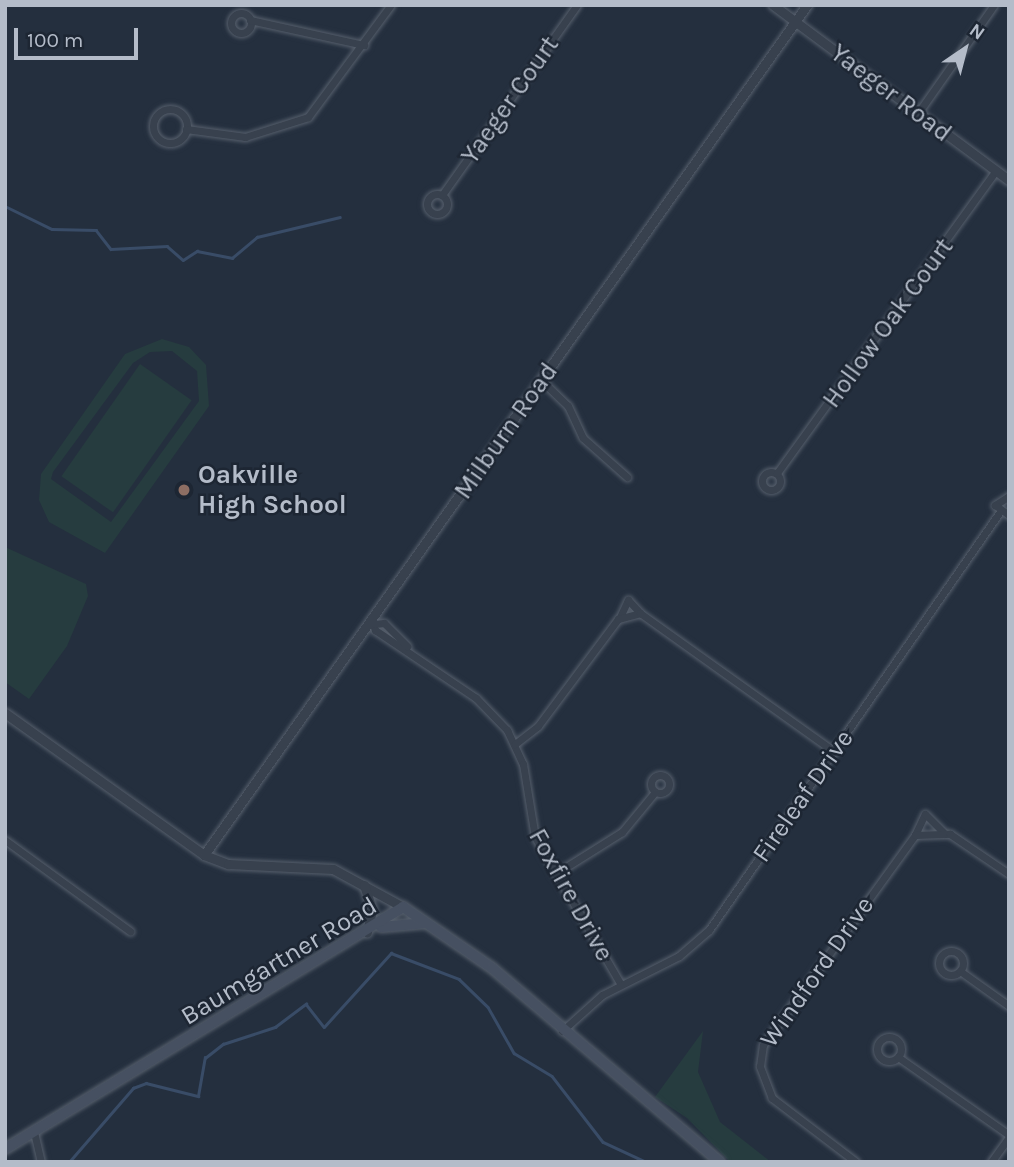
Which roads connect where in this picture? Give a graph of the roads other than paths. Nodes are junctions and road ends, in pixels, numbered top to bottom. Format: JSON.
{"nodes":[{"id":1,"x":391,"y":5,"type":"edge"},
{"id":2,"x":577,"y":5,"type":"edge"},
{"id":3,"x":773,"y":5,"type":"edge"},
{"id":4,"x":807,"y":5,"type":"edge"},
{"id":5,"x":994,"y":5,"type":"edge"},
{"id":6,"x":250,"y":20,"type":"dead end"},
{"id":7,"x":795,"y":21,"type":"junction"},
{"id":8,"x":364,"y":46,"type":"junction"},
{"id":9,"x":918,"y":113,"type":"junction"},
{"id":10,"x":186,"y":129,"type":"junction"},
{"id":11,"x":996,"y":171,"type":"junction"},
{"id":12,"x":1009,"y":180,"type":"edge"},
{"id":13,"x":442,"y":195,"type":"dead end"},
{"id":14,"x":542,"y":381,"type":"junction"},
{"id":15,"x":776,"y":473,"type":"dead end"},
{"id":16,"x":627,"y":477,"type":"dead end"},
{"id":17,"x":1009,"y":496,"type":"edge"},
{"id":18,"x":999,"y":513,"type":"junction"},
{"id":19,"x":1009,"y":515,"type":"edge"},
{"id":20,"x":640,"y":613,"type":"junction"},
{"id":21,"x":620,"y":617,"type":"junction"},
{"id":22,"x":374,"y":623,"type":"junction"},
{"id":23,"x":5,"y":713,"type":"edge"},
{"id":24,"x":515,"y":744,"type":"junction"},
{"id":25,"x":835,"y":752,"type":"junction"},
{"id":26,"x":655,"y":792,"type":"dead end"},
{"id":27,"x":945,"y":834,"type":"junction"},
{"id":28,"x":915,"y":835,"type":"junction"},
{"id":29,"x":5,"y":840,"type":"edge"},
{"id":30,"x":204,"y":855,"type":"junction"},
{"id":31,"x":555,"y":874,"type":"junction"},
{"id":32,"x":1009,"y":874,"type":"edge"},
{"id":33,"x":363,"y":884,"type":"junction"},
{"id":34,"x":402,"y":907,"type":"junction"},
{"id":35,"x":428,"y":923,"type":"junction"},
{"id":36,"x":377,"y":928,"type":"junction"},
{"id":37,"x":130,"y":931,"type":"dead end"},
{"id":38,"x":366,"y":935,"type":"junction"},
{"id":39,"x":960,"y":971,"type":"dead end"},
{"id":40,"x":620,"y":983,"type":"junction"},
{"id":41,"x":1009,"y":1006,"type":"edge"},
{"id":42,"x":562,"y":1031,"type":"junction"},
{"id":43,"x":898,"y":1057,"type":"dead end"},
{"id":44,"x":34,"y":1132,"type":"junction"},
{"id":45,"x":1009,"y":1136,"type":"edge"},
{"id":46,"x":5,"y":1149,"type":"edge"},
{"id":47,"x":41,"y":1162,"type":"edge"},
{"id":48,"x":720,"y":1162,"type":"edge"},
{"id":49,"x":856,"y":1162,"type":"edge"},
{"id":50,"x":991,"y":1162,"type":"edge"}],
"edges":[{"from":1,"to":8,"type":"street"},
{"from":2,"to":13,"type":"street","name":"Yaeger Court"},
{"from":3,"to":7,"type":"street","name":"Yaeger Road"},
{"from":4,"to":7,"type":"street","name":"Milburn Road"},
{"from":5,"to":9,"type":"street"},
{"from":6,"to":8,"type":"street"},
{"from":7,"to":9,"type":"street","name":"Yaeger Road"},
{"from":7,"to":14,"type":"street","name":"Milburn Road"},
{"from":8,"to":10,"type":"street"},
{"from":9,"to":11,"type":"street","name":"Yaeger Road"},
{"from":10,"to":10,"type":"street"},
{"from":11,"to":12,"type":"street","name":"Yaeger Road"},
{"from":11,"to":15,"type":"street","name":"Hollow Oak Court"},
{"from":14,"to":16,"type":"street"},
{"from":14,"to":22,"type":"street","name":"Milburn Road"},
{"from":17,"to":18,"type":"street","name":"Fireleaf Drive"},
{"from":18,"to":19,"type":"street"},
{"from":18,"to":25,"type":"street","name":"Fireleaf Drive"},
{"from":20,"to":21,"type":"street"},
{"from":20,"to":21,"type":"street"},
{"from":20,"to":25,"type":"street"},
{"from":21,"to":24,"type":"street"},
{"from":22,"to":24,"type":"street","name":"Foxfire Drive"},
{"from":22,"to":30,"type":"street","name":"Milburn Road"},
{"from":23,"to":30,"type":"street"},
{"from":24,"to":31,"type":"street","name":"Foxfire Drive"},
{"from":25,"to":40,"type":"street","name":"Fireleaf Drive"},
{"from":26,"to":31,"type":"street"},
{"from":27,"to":28,"type":"street"},
{"from":27,"to":28,"type":"street","name":"Windford Drive"},
{"from":27,"to":32,"type":"street"},
{"from":28,"to":49,"type":"street","name":"Windford Drive"},
{"from":29,"to":37,"type":"street"},
{"from":30,"to":33,"type":"street"},
{"from":31,"to":40,"type":"street","name":"Foxfire Drive"},
{"from":33,"to":34,"type":"street"},
{"from":33,"to":38,"type":"street"},
{"from":34,"to":35,"type":"main road","name":"Baumgartner Road"},
{"from":34,"to":36,"type":"main road","name":"Baumgartner Road"},
{"from":35,"to":36,"type":"main road"},
{"from":35,"to":42,"type":"main road","name":"Baumgartner Road"},
{"from":36,"to":38,"type":"main road","name":"Baumgartner Road"},
{"from":38,"to":44,"type":"main road","name":"Baumgartner Road"},
{"from":39,"to":41,"type":"street"},
{"from":40,"to":42,"type":"street","name":"Fireleaf Drive"},
{"from":42,"to":48,"type":"main road","name":"Baumgartner Road"},
{"from":43,"to":45,"type":"street"},
{"from":44,"to":46,"type":"main road","name":"Baumgartner Road"},
{"from":44,"to":47,"type":"street"},
{"from":45,"to":50,"type":"street"}]}
